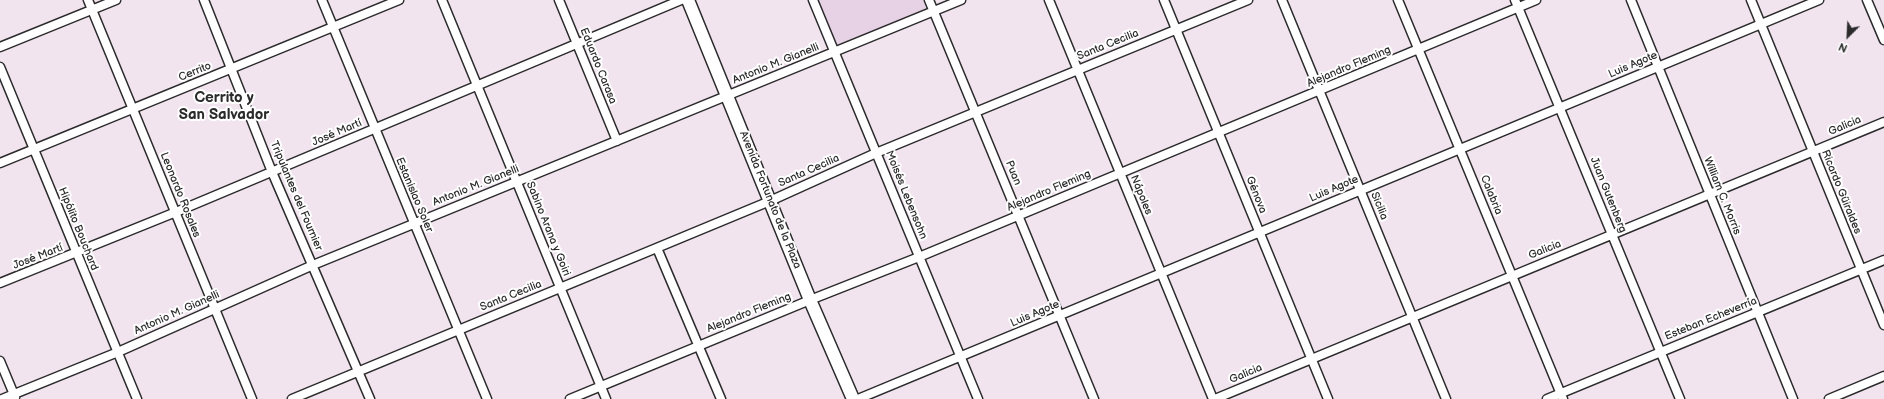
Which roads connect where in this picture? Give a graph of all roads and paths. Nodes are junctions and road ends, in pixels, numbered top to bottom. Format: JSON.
{"nodes":[{"id":1,"x":88,"y":0,"type":"edge"},
{"id":2,"x":116,"y":0,"type":"edge"},
{"id":3,"x":204,"y":0,"type":"edge"},
{"id":4,"x":322,"y":0,"type":"edge"},
{"id":5,"x":399,"y":0,"type":"edge"},
{"id":6,"x":442,"y":0,"type":"edge"},
{"id":7,"x":559,"y":0,"type":"edge"},
{"id":8,"x":681,"y":0,"type":"edge"},
{"id":9,"x":688,"y":0,"type":"edge"},
{"id":10,"x":813,"y":0,"type":"edge"},
{"id":11,"x":929,"y":0,"type":"edge"},
{"id":12,"x":961,"y":0,"type":"edge"},
{"id":13,"x":1049,"y":0,"type":"edge"},
{"id":14,"x":1164,"y":0,"type":"edge"},
{"id":15,"x":1248,"y":0,"type":"edge"},
{"id":16,"x":1282,"y":0,"type":"edge"},
{"id":17,"x":1398,"y":0,"type":"edge"},
{"id":18,"x":1536,"y":0,"type":"edge"},
{"id":19,"x":1631,"y":0,"type":"edge"},
{"id":20,"x":1751,"y":0,"type":"edge"},
{"id":21,"x":1819,"y":0,"type":"edge"},
{"id":22,"x":1867,"y":0,"type":"edge"},
{"id":23,"x":1517,"y":4,"type":"edge"},
{"id":24,"x":92,"y":10,"type":"junction"},
{"id":25,"x":934,"y":11,"type":"junction"},
{"id":26,"x":1761,"y":24,"type":"junction"},
{"id":27,"x":333,"y":27,"type":"junction"},
{"id":28,"x":1176,"y":30,"type":"junction"},
{"id":29,"x":1884,"y":40,"type":"edge"},
{"id":30,"x":577,"y":44,"type":"junction"},
{"id":31,"x":0,"y":47,"type":"edge"},
{"id":32,"x":1419,"y":49,"type":"junction"},
{"id":33,"x":835,"y":52,"type":"junction"},
{"id":34,"x":0,"y":67,"type":"edge"},
{"id":35,"x":1658,"y":67,"type":"junction"},
{"id":36,"x":232,"y":68,"type":"junction"},
{"id":37,"x":1077,"y":70,"type":"junction"},
{"id":38,"x":478,"y":85,"type":"junction"},
{"id":39,"x":1319,"y":91,"type":"junction"},
{"id":40,"x":727,"y":96,"type":"junction"},
{"id":41,"x":1560,"y":108,"type":"junction"},
{"id":42,"x":133,"y":109,"type":"junction"},
{"id":43,"x":976,"y":112,"type":"junction"},
{"id":44,"x":1884,"y":122,"type":"edge"},
{"id":45,"x":375,"y":129,"type":"junction"},
{"id":46,"x":1218,"y":133,"type":"junction"},
{"id":47,"x":617,"y":141,"type":"junction"},
{"id":48,"x":1460,"y":149,"type":"junction"},
{"id":49,"x":34,"y":150,"type":"junction"},
{"id":50,"x":1813,"y":151,"type":"junction"},
{"id":51,"x":876,"y":153,"type":"junction"},
{"id":52,"x":0,"y":163,"type":"edge"},
{"id":53,"x":272,"y":172,"type":"junction"},
{"id":54,"x":1120,"y":174,"type":"junction"},
{"id":55,"x":517,"y":182,"type":"junction"},
{"id":56,"x":1360,"y":190,"type":"junction"},
{"id":57,"x":1709,"y":194,"type":"junction"},
{"id":58,"x":770,"y":201,"type":"junction"},
{"id":59,"x":176,"y":212,"type":"junction"},
{"id":60,"x":1019,"y":216,"type":"junction"},
{"id":61,"x":414,"y":224,"type":"junction"},
{"id":62,"x":1259,"y":232,"type":"junction"},
{"id":63,"x":1612,"y":235,"type":"junction"},
{"id":64,"x":657,"y":248,"type":"junction"},
{"id":65,"x":76,"y":253,"type":"junction"},
{"id":66,"x":919,"y":257,"type":"junction"},
{"id":67,"x":1884,"y":260,"type":"edge"},
{"id":68,"x":313,"y":265,"type":"junction"},
{"id":69,"x":1861,"y":270,"type":"junction"},
{"id":70,"x":1161,"y":273,"type":"junction"},
{"id":71,"x":1512,"y":276,"type":"junction"},
{"id":72,"x":0,"y":283,"type":"edge"},
{"id":73,"x":561,"y":288,"type":"junction"},
{"id":74,"x":810,"y":300,"type":"junction"},
{"id":75,"x":215,"y":308,"type":"junction"},
{"id":76,"x":1758,"y":312,"type":"junction"},
{"id":77,"x":1060,"y":315,"type":"junction"},
{"id":78,"x":1412,"y":317,"type":"junction"},
{"id":79,"x":1884,"y":325,"type":"edge"},
{"id":80,"x":458,"y":330,"type":"junction"},
{"id":81,"x":698,"y":346,"type":"junction"},
{"id":82,"x":118,"y":352,"type":"junction"},
{"id":83,"x":1660,"y":352,"type":"junction"},
{"id":84,"x":960,"y":356,"type":"junction"},
{"id":85,"x":1311,"y":359,"type":"junction"},
{"id":86,"x":0,"y":361,"type":"edge"},
{"id":87,"x":358,"y":371,"type":"junction"},
{"id":88,"x":1884,"y":376,"type":"edge"},
{"id":89,"x":601,"y":386,"type":"junction"},
{"id":90,"x":15,"y":396,"type":"edge"},
{"id":91,"x":1562,"y":396,"type":"edge"},
{"id":92,"x":2,"y":399,"type":"edge"},
{"id":93,"x":137,"y":399,"type":"edge"},
{"id":94,"x":252,"y":399,"type":"edge"},
{"id":95,"x":292,"y":399,"type":"edge"},
{"id":96,"x":370,"y":399,"type":"edge"},
{"id":97,"x":487,"y":399,"type":"edge"},
{"id":98,"x":570,"y":399,"type":"edge"},
{"id":99,"x":606,"y":399,"type":"edge"},
{"id":100,"x":721,"y":399,"type":"edge"},
{"id":101,"x":853,"y":399,"type":"edge"},
{"id":102,"x":858,"y":399,"type":"edge"},
{"id":103,"x":978,"y":399,"type":"edge"},
{"id":104,"x":1094,"y":399,"type":"edge"},
{"id":105,"x":1214,"y":399,"type":"edge"},
{"id":106,"x":1328,"y":399,"type":"edge"},
{"id":107,"x":1446,"y":399,"type":"edge"},
{"id":108,"x":1547,"y":399,"type":"edge"},
{"id":109,"x":1680,"y":399,"type":"edge"},
{"id":110,"x":1793,"y":399,"type":"edge"},
{"id":111,"x":1829,"y":399,"type":"edge"}],
"edges":[{"from":1,"to":24,"type":"street","name":"Leonardo Rosales"},
{"from":2,"to":24,"type":"street"},
{"from":3,"to":36,"type":"street","name":"Tripulantes del Fournier"},
{"from":4,"to":27,"type":"street","name":"Estanislao Soler"},
{"from":5,"to":27,"type":"street","name":"Cerrito"},
{"from":6,"to":38,"type":"street","name":"Sabino Arana y Goiri"},
{"from":7,"to":30,"type":"street","name":"Eduardo Carasa"},
{"from":8,"to":30,"type":"street","name":"José Martí"},
{"from":9,"to":40,"type":"main road","name":"Avenida Fortunato de la Plaza"},
{"from":10,"to":33,"type":"street","name":"Moisés Lebensohn"},
{"from":11,"to":25,"type":"street","name":"Puan"},
{"from":12,"to":25,"type":"street","name":"Antonio M. Gianelli"},
{"from":13,"to":37,"type":"street","name":"Nápoles"},
{"from":14,"to":28,"type":"street","name":"Génova"},
{"from":15,"to":28,"type":"street","name":"Santa Cecilia"},
{"from":16,"to":39,"type":"street","name":"Sicilia"},
{"from":17,"to":32,"type":"street","name":"Calabria"},
{"from":18,"to":23,"type":"street","name":"Alejandro Fleming"},
{"from":19,"to":35,"type":"street","name":"William C. Morris"},
{"from":20,"to":26,"type":"street","name":"Ricardo Güiraldes"},
{"from":21,"to":26,"type":"street","name":"Luis Agote"},
{"from":22,"to":29,"type":"street"},
{"from":23,"to":32,"type":"street","name":"Alejandro Fleming"},
{"from":23,"to":41,"type":"street","name":"Juan Gutenberg"},
{"from":24,"to":31,"type":"street"},
{"from":24,"to":42,"type":"street","name":"Leonardo Rosales"},
{"from":25,"to":33,"type":"street","name":"Antonio M. Gianelli"},
{"from":25,"to":43,"type":"street","name":"Puan"},
{"from":26,"to":35,"type":"street","name":"Luis Agote"},
{"from":26,"to":50,"type":"street","name":"Ricardo Güiraldes"},
{"from":27,"to":36,"type":"street","name":"Cerrito"},
{"from":27,"to":45,"type":"street","name":"Estanislao Soler"},
{"from":28,"to":37,"type":"street","name":"Santa Cecilia"},
{"from":28,"to":46,"type":"street","name":"Génova"},
{"from":30,"to":38,"type":"street","name":"José Martí"},
{"from":30,"to":47,"type":"street","name":"Eduardo Carasa"},
{"from":32,"to":39,"type":"street","name":"Alejandro Fleming"},
{"from":32,"to":48,"type":"street","name":"Calabria"},
{"from":33,"to":40,"type":"street","name":"Antonio M. Gianelli"},
{"from":33,"to":51,"type":"street","name":"Moisés Lebensohn"},
{"from":34,"to":49,"type":"street","name":"Hipólito Bouchard"},
{"from":35,"to":41,"type":"street","name":"Luis Agote"},
{"from":35,"to":57,"type":"street","name":"William C. Morris"},
{"from":36,"to":42,"type":"street","name":"Cerrito"},
{"from":36,"to":53,"type":"street","name":"Tripulantes del Fournier"},
{"from":37,"to":43,"type":"street","name":"Santa Cecilia"},
{"from":37,"to":54,"type":"street","name":"Nápoles"},
{"from":38,"to":45,"type":"street","name":"José Martí"},
{"from":38,"to":55,"type":"street","name":"Sabino Arana y Goiri"},
{"from":39,"to":46,"type":"street","name":"Alejandro Fleming"},
{"from":39,"to":56,"type":"street","name":"Sicilia"},
{"from":40,"to":47,"type":"street","name":"Antonio M. Gianelli"},
{"from":40,"to":58,"type":"main road","name":"Avenida Fortunato de la Plaza"},
{"from":41,"to":48,"type":"street","name":"Luis Agote"},
{"from":41,"to":63,"type":"street","name":"Juan Gutenberg"},
{"from":42,"to":49,"type":"street","name":"Cerrito"},
{"from":42,"to":59,"type":"street","name":"Leonardo Rosales"},
{"from":43,"to":51,"type":"street","name":"Santa Cecilia"},
{"from":43,"to":60,"type":"street","name":"Puan"},
{"from":44,"to":50,"type":"street","name":"Galicia"},
{"from":45,"to":53,"type":"street","name":"José Martí"},
{"from":45,"to":61,"type":"street","name":"Estanislao Soler"},
{"from":46,"to":54,"type":"street","name":"Alejandro Fleming"},
{"from":46,"to":62,"type":"street","name":"Génova"},
{"from":47,"to":55,"type":"street","name":"Antonio M. Gianelli"},
{"from":48,"to":56,"type":"street","name":"Luis Agote"},
{"from":48,"to":71,"type":"street","name":"Calabria"},
{"from":49,"to":52,"type":"street","name":"Cerrito"},
{"from":49,"to":65,"type":"street","name":"Hipólito Bouchard"},
{"from":50,"to":57,"type":"street","name":"Galicia"},
{"from":50,"to":69,"type":"street","name":"Ricardo Güiraldes"},
{"from":51,"to":58,"type":"street","name":"Santa Cecilia"},
{"from":51,"to":66,"type":"street","name":"Moisés Lebensohn"},
{"from":53,"to":59,"type":"street","name":"José Martí"},
{"from":53,"to":68,"type":"street","name":"Tripulantes del Fournier"},
{"from":54,"to":60,"type":"street","name":"Alejandro Fleming"},
{"from":54,"to":70,"type":"street","name":"Nápoles"},
{"from":55,"to":61,"type":"street","name":"Antonio M. Gianelli"},
{"from":55,"to":73,"type":"street","name":"Sabino Arana y Goiri"},
{"from":56,"to":62,"type":"street","name":"Luis Agote"},
{"from":56,"to":78,"type":"street","name":"Sicilia"},
{"from":57,"to":63,"type":"street","name":"Galicia"},
{"from":57,"to":76,"type":"street","name":"William C. Morris"},
{"from":58,"to":64,"type":"street","name":"Santa Cecilia"},
{"from":58,"to":74,"type":"main road","name":"Avenida Fortunato de la Plaza"},
{"from":59,"to":65,"type":"street","name":"José Martí"},
{"from":59,"to":75,"type":"street","name":"Leonardo Rosales"},
{"from":60,"to":66,"type":"street","name":"Alejandro Fleming"},
{"from":60,"to":77,"type":"street","name":"Puan"},
{"from":61,"to":68,"type":"street","name":"Antonio M. Gianelli"},
{"from":61,"to":80,"type":"street","name":"Estanislao Soler"},
{"from":62,"to":70,"type":"street","name":"Luis Agote"},
{"from":62,"to":85,"type":"street","name":"Génova"},
{"from":63,"to":71,"type":"street","name":"Galicia"},
{"from":63,"to":83,"type":"street","name":"Juan Gutenberg"},
{"from":64,"to":73,"type":"street","name":"Santa Cecilia"},
{"from":64,"to":81,"type":"street"},
{"from":65,"to":72,"type":"street","name":"José Martí"},
{"from":65,"to":82,"type":"street","name":"Hipólito Bouchard"},
{"from":66,"to":74,"type":"street","name":"Alejandro Fleming"},
{"from":66,"to":84,"type":"street","name":"Moisés Lebensohn"},
{"from":67,"to":69,"type":"street","name":"Esteban Echeverría"},
{"from":68,"to":75,"type":"street","name":"Antonio M. Gianelli"},
{"from":68,"to":87,"type":"street","name":"Tripulantes del Fournier"},
{"from":69,"to":76,"type":"street","name":"Esteban Echeverría"},
{"from":69,"to":79,"type":"street","name":"Ricardo Güiraldes"},
{"from":70,"to":77,"type":"street","name":"Luis Agote"},
{"from":70,"to":105,"type":"street","name":"Nápoles"},
{"from":71,"to":78,"type":"street","name":"Galicia"},
{"from":71,"to":91,"type":"street","name":"Calabria"},
{"from":73,"to":80,"type":"street","name":"Santa Cecilia"},
{"from":73,"to":89,"type":"street","name":"Sabino Arana y Goiri"},
{"from":74,"to":81,"type":"street","name":"Alejandro Fleming"},
{"from":74,"to":101,"type":"main road","name":"Avenida Fortunato de la Plaza"},
{"from":75,"to":82,"type":"street","name":"Antonio M. Gianelli"},
{"from":75,"to":94,"type":"street","name":"Leonardo Rosales"},
{"from":76,"to":83,"type":"street","name":"Esteban Echeverría"},
{"from":76,"to":110,"type":"street","name":"William C. Morris"},
{"from":77,"to":84,"type":"street","name":"Luis Agote"},
{"from":77,"to":104,"type":"street","name":"Puan"},
{"from":78,"to":85,"type":"street","name":"Galicia"},
{"from":78,"to":107,"type":"street","name":"Sicilia"},
{"from":80,"to":87,"type":"street","name":"Santa Cecilia"},
{"from":80,"to":97,"type":"street","name":"Estanislao Soler"},
{"from":81,"to":89,"type":"street","name":"Alejandro Fleming"},
{"from":81,"to":100,"type":"street"},
{"from":82,"to":90,"type":"street","name":"Antonio M. Gianelli"},
{"from":82,"to":93,"type":"street","name":"Hipólito Bouchard"},
{"from":83,"to":91,"type":"street","name":"Esteban Echeverría"},
{"from":83,"to":109,"type":"street","name":"Juan Gutenberg"},
{"from":84,"to":102,"type":"street","name":"Luis Agote"},
{"from":84,"to":103,"type":"street","name":"Moisés Lebensohn"},
{"from":85,"to":105,"type":"street","name":"Galicia"},
{"from":85,"to":106,"type":"street","name":"Génova"},
{"from":86,"to":90,"type":"street"},
{"from":87,"to":95,"type":"street","name":"Santa Cecilia"},
{"from":87,"to":96,"type":"street","name":"Tripulantes del Fournier"},
{"from":88,"to":111,"type":"street"},
{"from":89,"to":98,"type":"street","name":"Alejandro Fleming"},
{"from":89,"to":99,"type":"street","name":"Sabino Arana y Goiri"},
{"from":90,"to":92,"type":"street","name":"Antonio M. Gianelli"},
{"from":91,"to":108,"type":"street","name":"Esteban Echeverría"}]}
